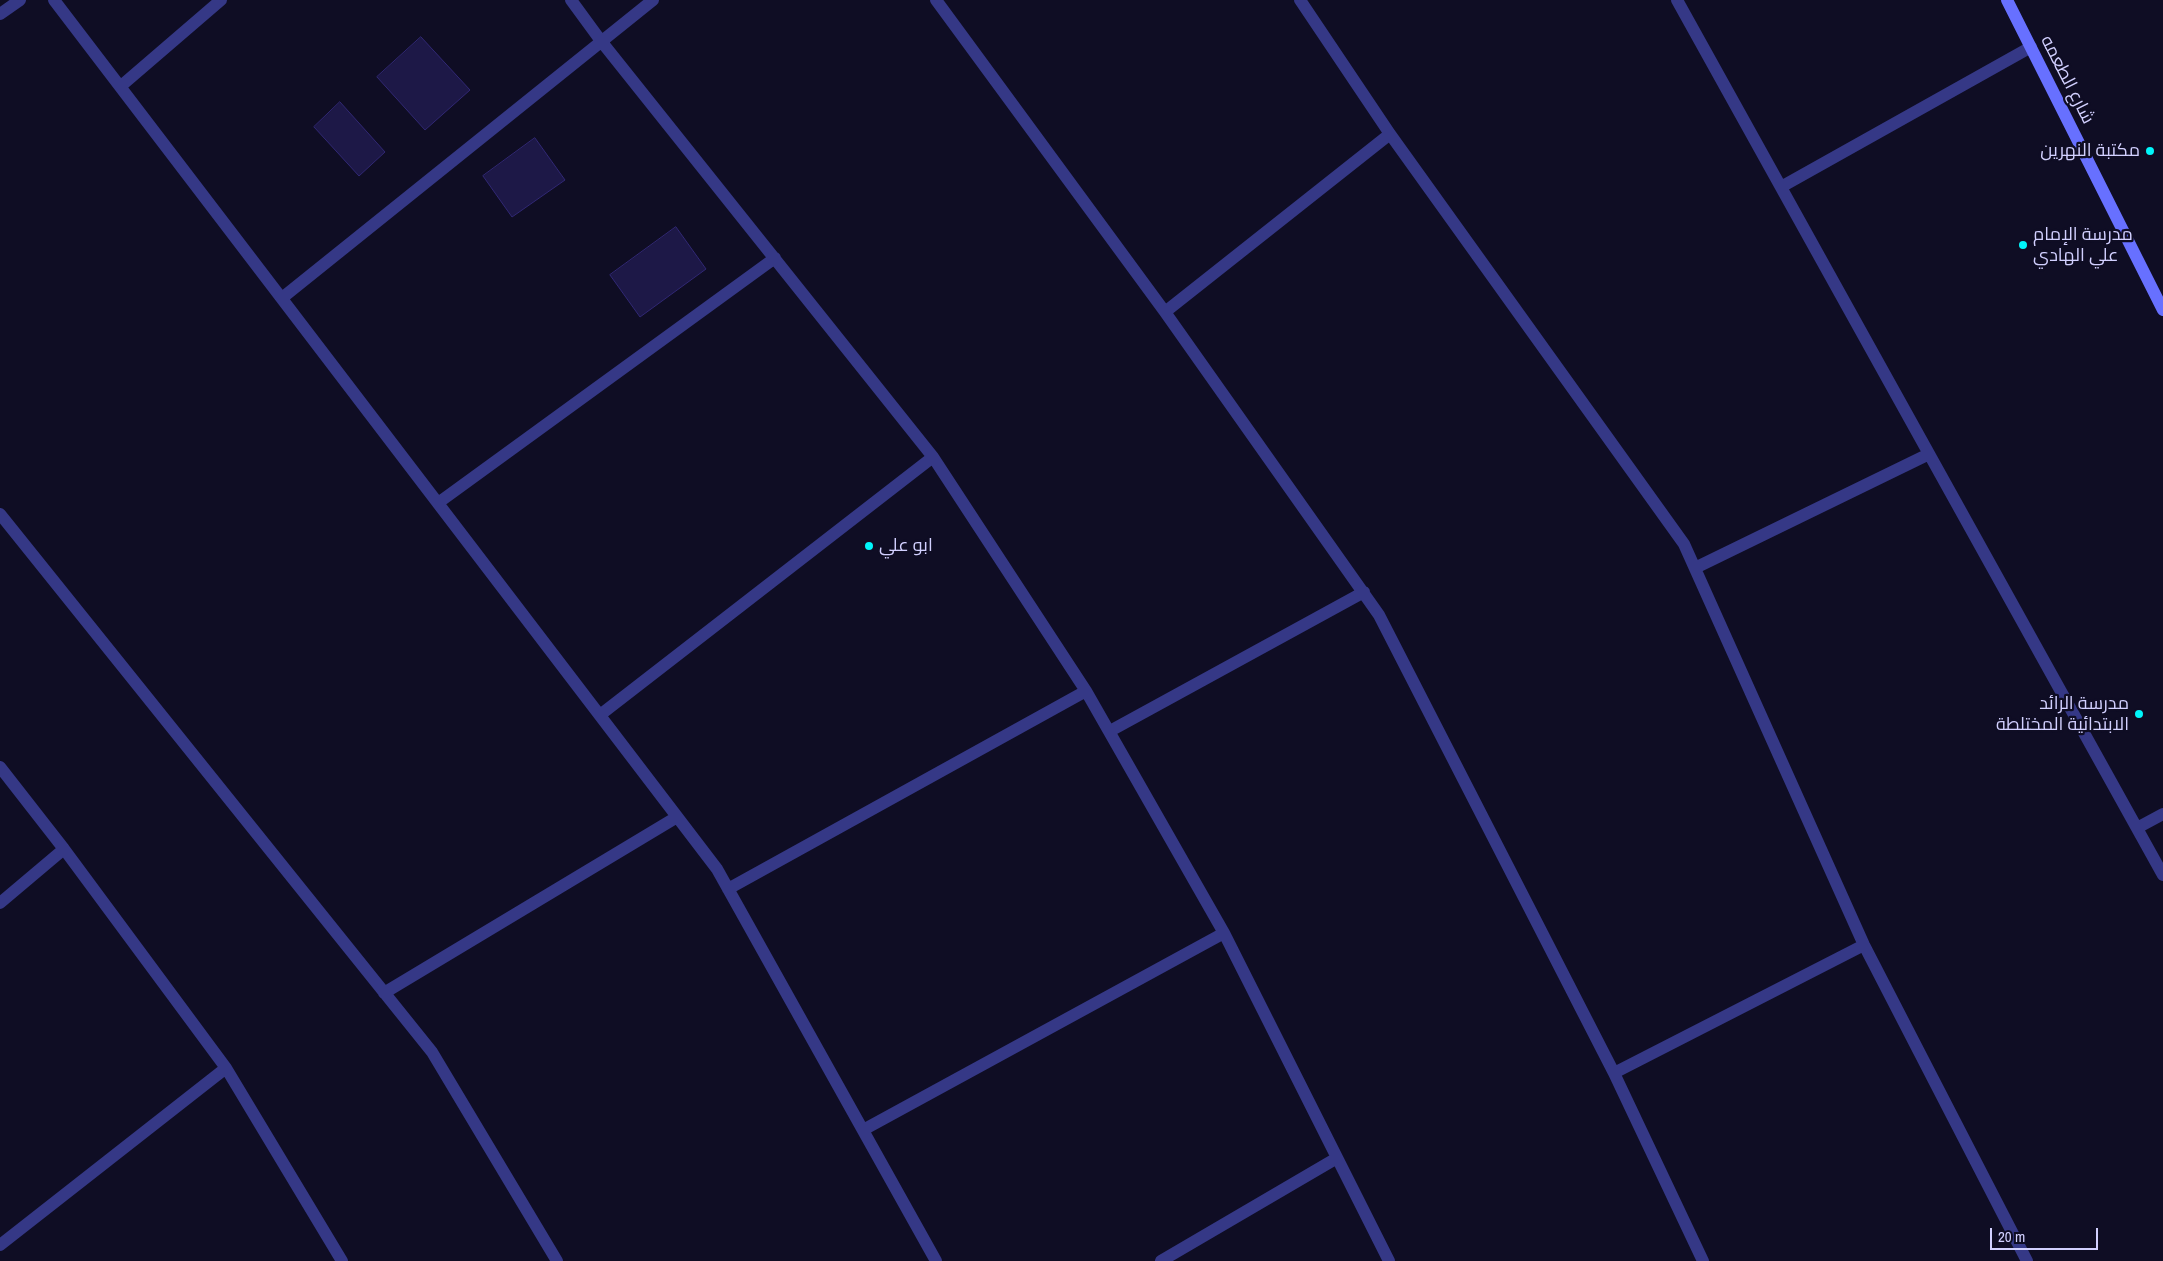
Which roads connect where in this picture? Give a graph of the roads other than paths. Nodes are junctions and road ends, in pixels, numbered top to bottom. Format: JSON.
{"nodes":[{"id":1,"x":20,"y":0,"type":"edge"},
{"id":2,"x":54,"y":0,"type":"edge"},
{"id":3,"x":221,"y":0,"type":"edge"},
{"id":4,"x":571,"y":0,"type":"edge"},
{"id":5,"x":653,"y":0,"type":"edge"},
{"id":6,"x":936,"y":0,"type":"edge"},
{"id":7,"x":1300,"y":0,"type":"edge"},
{"id":8,"x":1677,"y":0,"type":"edge"},
{"id":9,"x":2007,"y":0,"type":"edge"},
{"id":10,"x":0,"y":14,"type":"edge"},
{"id":11,"x":601,"y":41,"type":"junction"},
{"id":12,"x":2031,"y":47,"type":"junction"},
{"id":13,"x":121,"y":86,"type":"junction"},
{"id":14,"x":1390,"y":134,"type":"junction"},
{"id":15,"x":1781,"y":187,"type":"junction"},
{"id":16,"x":775,"y":258,"type":"junction"},
{"id":17,"x":282,"y":298,"type":"junction"},
{"id":18,"x":2162,"y":306,"type":"edge"},
{"id":19,"x":1165,"y":312,"type":"junction"},
{"id":20,"x":1929,"y":454,"type":"junction"},
{"id":21,"x":933,"y":457,"type":"junction"},
{"id":22,"x":438,"y":503,"type":"junction"},
{"id":23,"x":0,"y":514,"type":"edge"},
{"id":24,"x":4,"y":528,"type":"edge"},
{"id":25,"x":1695,"y":568,"type":"junction"},
{"id":26,"x":1364,"y":592,"type":"junction"},
{"id":27,"x":1086,"y":692,"type":"junction"},
{"id":28,"x":600,"y":715,"type":"junction"},
{"id":29,"x":1110,"y":731,"type":"junction"},
{"id":30,"x":0,"y":767,"type":"edge"},
{"id":31,"x":2163,"y":814,"type":"edge"},
{"id":32,"x":677,"y":817,"type":"junction"},
{"id":33,"x":2137,"y":828,"type":"junction"},
{"id":34,"x":64,"y":849,"type":"junction"},
{"id":35,"x":2163,"y":876,"type":"edge"},
{"id":36,"x":728,"y":889,"type":"junction"},
{"id":37,"x":0,"y":904,"type":"edge"},
{"id":38,"x":1224,"y":933,"type":"junction"},
{"id":39,"x":1864,"y":945,"type":"junction"},
{"id":40,"x":384,"y":993,"type":"junction"},
{"id":41,"x":226,"y":1068,"type":"junction"},
{"id":42,"x":1614,"y":1073,"type":"junction"},
{"id":43,"x":863,"y":1130,"type":"junction"},
{"id":44,"x":1337,"y":1158,"type":"junction"},
{"id":45,"x":0,"y":1245,"type":"edge"},
{"id":46,"x":342,"y":1261,"type":"edge"},
{"id":47,"x":557,"y":1261,"type":"edge"},
{"id":48,"x":936,"y":1261,"type":"edge"},
{"id":49,"x":1161,"y":1261,"type":"edge"},
{"id":50,"x":1389,"y":1261,"type":"edge"},
{"id":51,"x":1703,"y":1261,"type":"edge"},
{"id":52,"x":2027,"y":1261,"type":"edge"}],
"edges":[{"from":1,"to":10,"type":"street"},
{"from":2,"to":13,"type":"street"},
{"from":3,"to":13,"type":"street"},
{"from":4,"to":11,"type":"street"},
{"from":5,"to":11,"type":"street"},
{"from":6,"to":19,"type":"street"},
{"from":7,"to":14,"type":"street"},
{"from":8,"to":15,"type":"street"},
{"from":9,"to":12,"type":"main road","name":"شارع الطعمه"},
{"from":11,"to":16,"type":"street"},
{"from":11,"to":17,"type":"street"},
{"from":12,"to":15,"type":"street"},
{"from":12,"to":18,"type":"main road","name":"شارع الطعمه"},
{"from":13,"to":17,"type":"street"},
{"from":14,"to":19,"type":"street"},
{"from":14,"to":25,"type":"street"},
{"from":15,"to":20,"type":"street"},
{"from":16,"to":21,"type":"street"},
{"from":16,"to":22,"type":"street"},
{"from":17,"to":22,"type":"street"},
{"from":19,"to":26,"type":"street"},
{"from":20,"to":25,"type":"street"},
{"from":20,"to":33,"type":"street"},
{"from":21,"to":27,"type":"street"},
{"from":21,"to":28,"type":"street"},
{"from":22,"to":28,"type":"street"},
{"from":23,"to":24,"type":"street"},
{"from":24,"to":40,"type":"street"},
{"from":25,"to":39,"type":"street"},
{"from":26,"to":29,"type":"street"},
{"from":26,"to":42,"type":"street"},
{"from":27,"to":29,"type":"street"},
{"from":27,"to":36,"type":"street"},
{"from":28,"to":32,"type":"street"},
{"from":29,"to":38,"type":"street"},
{"from":30,"to":34,"type":"street"},
{"from":31,"to":33,"type":"street"},
{"from":32,"to":36,"type":"street"},
{"from":32,"to":40,"type":"street"},
{"from":33,"to":35,"type":"street"},
{"from":34,"to":37,"type":"street"},
{"from":34,"to":41,"type":"street"},
{"from":36,"to":43,"type":"street"},
{"from":38,"to":43,"type":"street"},
{"from":38,"to":44,"type":"street"},
{"from":39,"to":42,"type":"street"},
{"from":39,"to":52,"type":"street"},
{"from":40,"to":47,"type":"street"},
{"from":41,"to":45,"type":"street"},
{"from":41,"to":46,"type":"street"},
{"from":42,"to":51,"type":"street"},
{"from":43,"to":48,"type":"street"},
{"from":44,"to":49,"type":"street"},
{"from":44,"to":50,"type":"street"}]}
